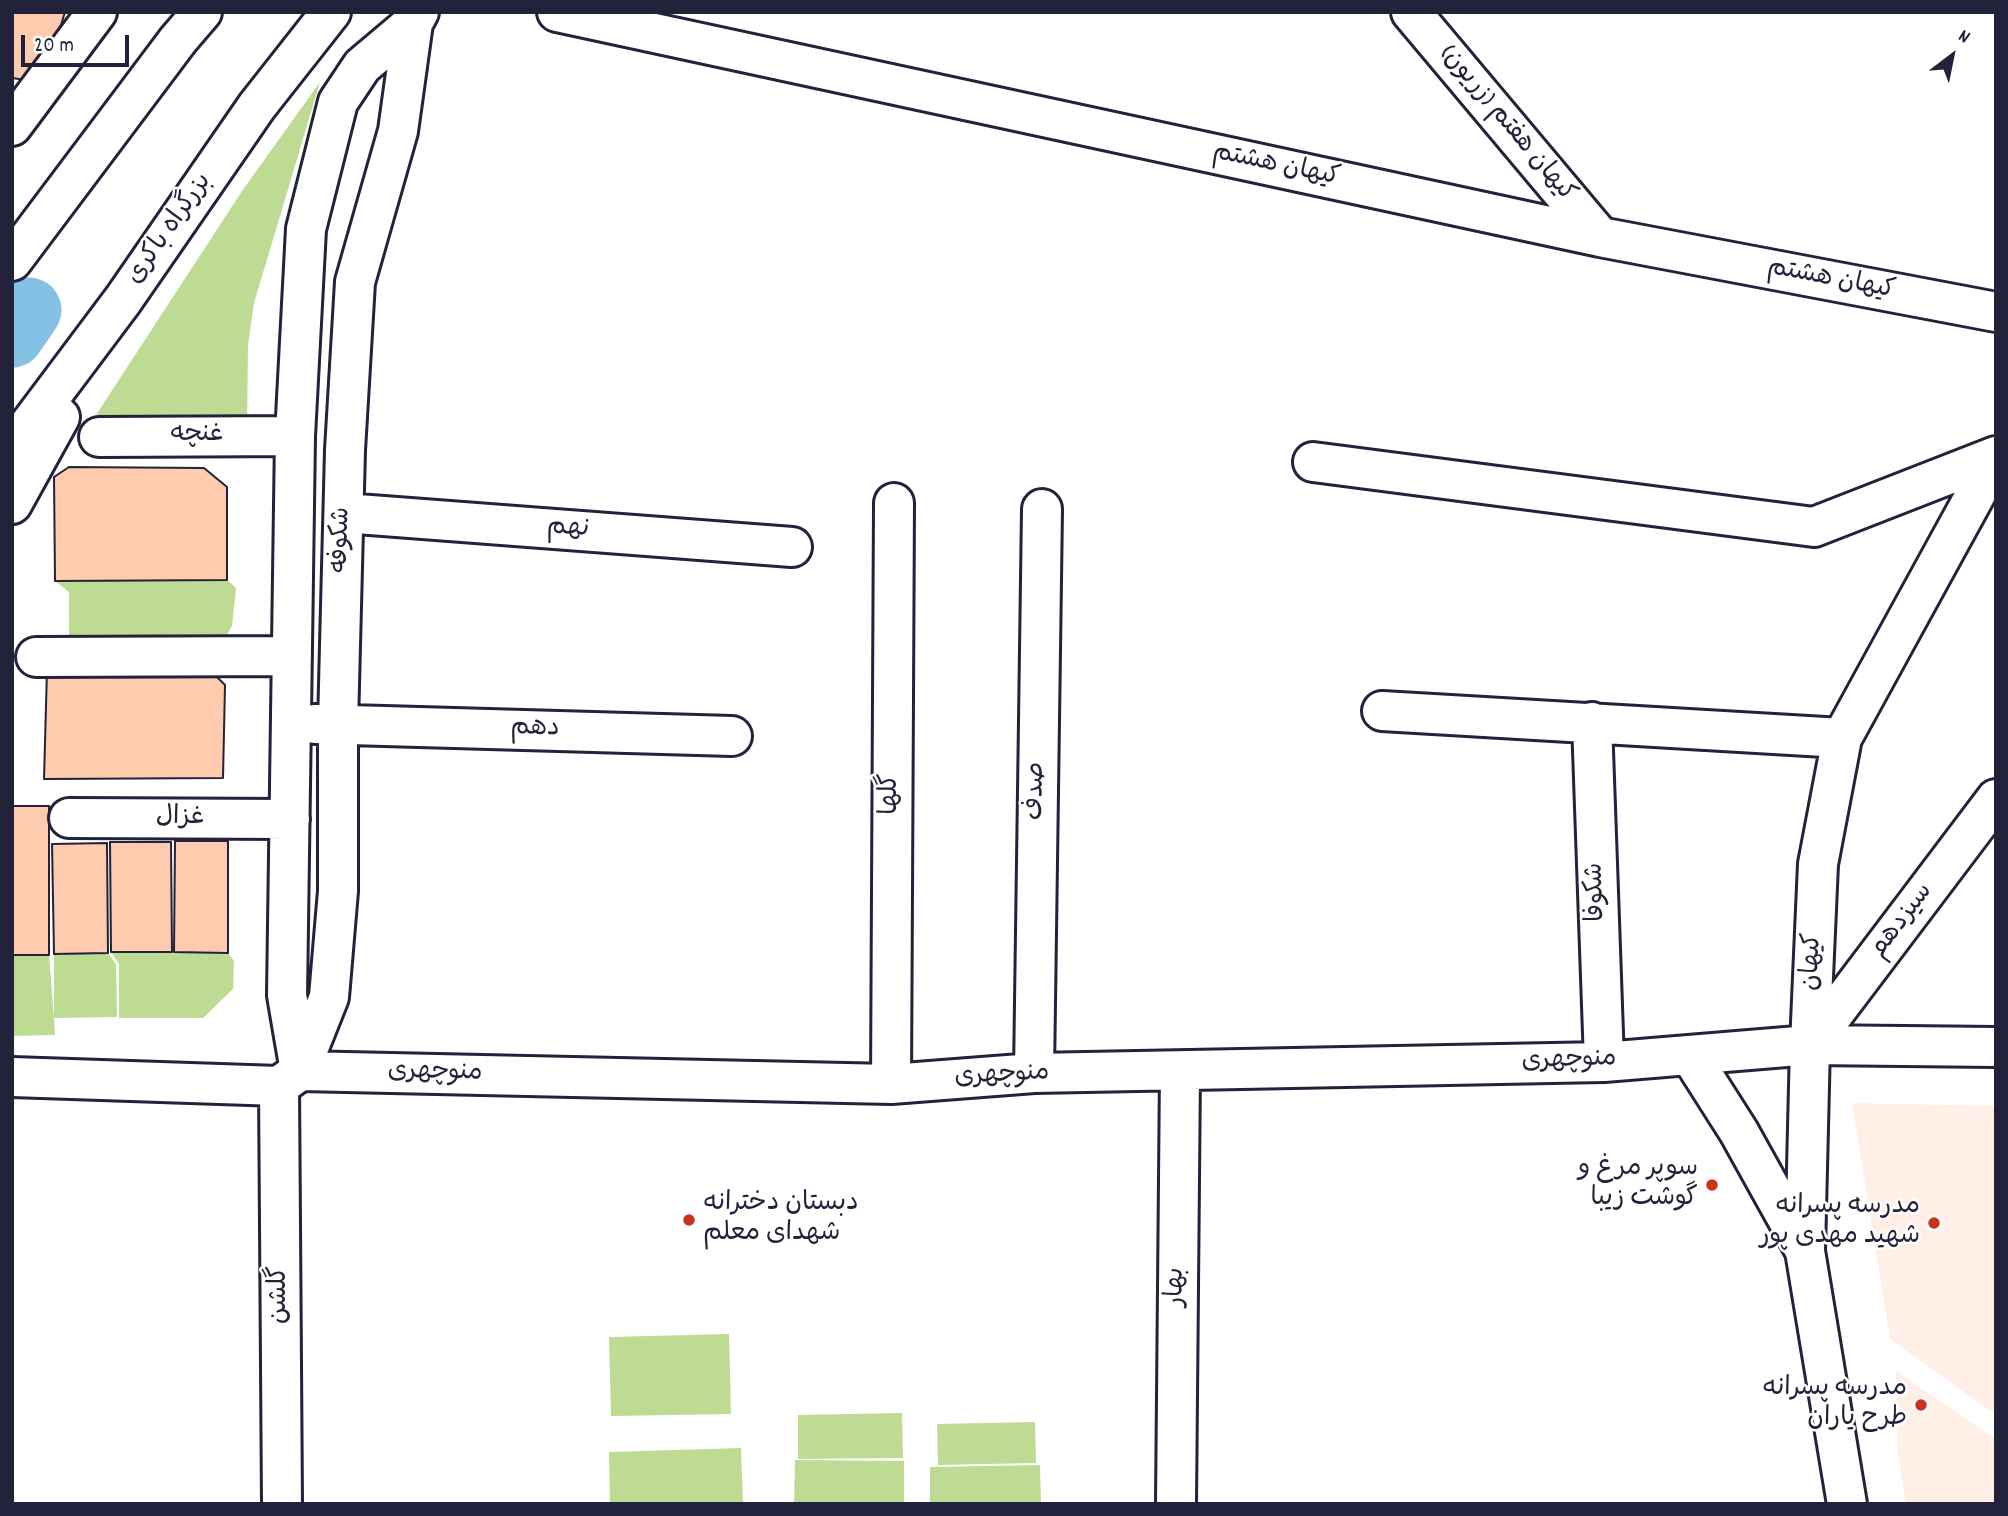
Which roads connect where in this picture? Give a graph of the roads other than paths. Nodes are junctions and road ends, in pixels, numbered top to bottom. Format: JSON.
{"nodes":[{"id":1,"x":97,"y":12,"type":"edge"},
{"id":2,"x":202,"y":12,"type":"edge"},
{"id":3,"x":331,"y":12,"type":"edge"},
{"id":4,"x":557,"y":12,"type":"edge"},
{"id":5,"x":1411,"y":12,"type":"edge"},
{"id":6,"x":416,"y":18,"type":"edge"},
{"id":7,"x":12,"y":126,"type":"edge"},
{"id":8,"x":1601,"y":237,"type":"junction"},
{"id":9,"x":12,"y":261,"type":"edge"},
{"id":10,"x":123,"y":300,"type":"junction"},
{"id":11,"x":1996,"y":312,"type":"edge"},
{"id":12,"x":99,"y":436,"type":"dead end"},
{"id":13,"x":295,"y":436,"type":"junction"},
{"id":14,"x":12,"y":448,"type":"edge"},
{"id":15,"x":1996,"y":457,"type":"edge"},
{"id":16,"x":1313,"y":461,"type":"dead end"},
{"id":17,"x":894,"y":503,"type":"dead end"},
{"id":18,"x":12,"y":504,"type":"edge"},
{"id":19,"x":1042,"y":509,"type":"dead end"},
{"id":20,"x":344,"y":513,"type":"junction"},
{"id":21,"x":792,"y":547,"type":"dead end"},
{"id":22,"x":292,"y":656,"type":"junction"},
{"id":23,"x":36,"y":657,"type":"dead end"},
{"id":24,"x":1382,"y":710,"type":"dead end"},
{"id":25,"x":1592,"y":722,"type":"junction"},
{"id":26,"x":338,"y":724,"type":"junction"},
{"id":27,"x":291,"y":725,"type":"junction"},
{"id":28,"x":732,"y":736,"type":"dead end"},
{"id":29,"x":1842,"y":738,"type":"junction"},
{"id":30,"x":1996,"y":799,"type":"edge"},
{"id":31,"x":69,"y":818,"type":"dead end"},
{"id":32,"x":290,"y":819,"type":"junction"},
{"id":33,"x":1810,"y":1045,"type":"junction"},
{"id":34,"x":1996,"y":1047,"type":"edge"},
{"id":35,"x":1690,"y":1055,"type":"junction"},
{"id":36,"x":1604,"y":1062,"type":"junction"},
{"id":37,"x":1180,"y":1071,"type":"junction"},
{"id":38,"x":1034,"y":1073,"type":"junction"},
{"id":39,"x":12,"y":1077,"type":"edge"},
{"id":40,"x":289,"y":1078,"type":"junction"},
{"id":41,"x":891,"y":1084,"type":"junction"},
{"id":42,"x":1805,"y":1251,"type":"junction"},
{"id":43,"x":282,"y":1504,"type":"edge"},
{"id":44,"x":1176,"y":1504,"type":"edge"},
{"id":45,"x":1847,"y":1504,"type":"edge"}],
"edges":[{"from":1,"to":7,"type":"main road"},
{"from":2,"to":9,"type":"main road"},
{"from":3,"to":10,"type":"main road","name":"بزرگراه باکری"},
{"from":4,"to":8,"type":"main road","name":"کیهان هشتم"},
{"from":5,"to":8,"type":"main road","name":"کیهان هفتم (زریون)"},
{"from":6,"to":13,"type":"main road"},
{"from":6,"to":20,"type":"main road","name":"شکوفه"},
{"from":8,"to":11,"type":"main road","name":"کیهان هشتم"},
{"from":10,"to":14,"type":"main road","name":"بزرگراه باکری"},
{"from":10,"to":18,"type":"main road"},
{"from":12,"to":13,"type":"main road","name":"غنچه"},
{"from":13,"to":22,"type":"main road"},
{"from":15,"to":16,"type":"main road"},
{"from":15,"to":29,"type":"main road","name":"کیهان"},
{"from":17,"to":41,"type":"main road","name":"گلها"},
{"from":19,"to":38,"type":"main road","name":"صدف"},
{"from":20,"to":21,"type":"main road","name":"نهم"},
{"from":20,"to":26,"type":"main road","name":"شکوفه"},
{"from":22,"to":23,"type":"main road"},
{"from":22,"to":27,"type":"main road"},
{"from":24,"to":25,"type":"main road"},
{"from":25,"to":29,"type":"main road"},
{"from":25,"to":36,"type":"main road","name":"شکوفا"},
{"from":26,"to":27,"type":"main road","name":"دهم"},
{"from":26,"to":28,"type":"main road","name":"دهم"},
{"from":26,"to":40,"type":"main road","name":"شکوفه"},
{"from":27,"to":32,"type":"main road"},
{"from":29,"to":33,"type":"main road","name":"کیهان"},
{"from":30,"to":33,"type":"main road","name":"سیزدهم"},
{"from":31,"to":32,"type":"main road","name":"غزال"},
{"from":32,"to":40,"type":"main road"},
{"from":33,"to":34,"type":"main road","name":"منوچهری"},
{"from":33,"to":35,"type":"main road","name":"منوچهری"},
{"from":33,"to":42,"type":"main road","name":"کیهان"},
{"from":35,"to":36,"type":"main road","name":"منوچهری"},
{"from":35,"to":42,"type":"main road"},
{"from":36,"to":37,"type":"main road","name":"منوچهری"},
{"from":37,"to":38,"type":"main road","name":"منوچهری"},
{"from":37,"to":44,"type":"main road","name":"بهار"},
{"from":38,"to":41,"type":"main road","name":"منوچهری"},
{"from":39,"to":40,"type":"main road","name":"منوچهری"},
{"from":40,"to":41,"type":"main road","name":"منوچهری"},
{"from":40,"to":43,"type":"main road","name":"گلشن"},
{"from":42,"to":45,"type":"main road","name":"کیهان"}]}
